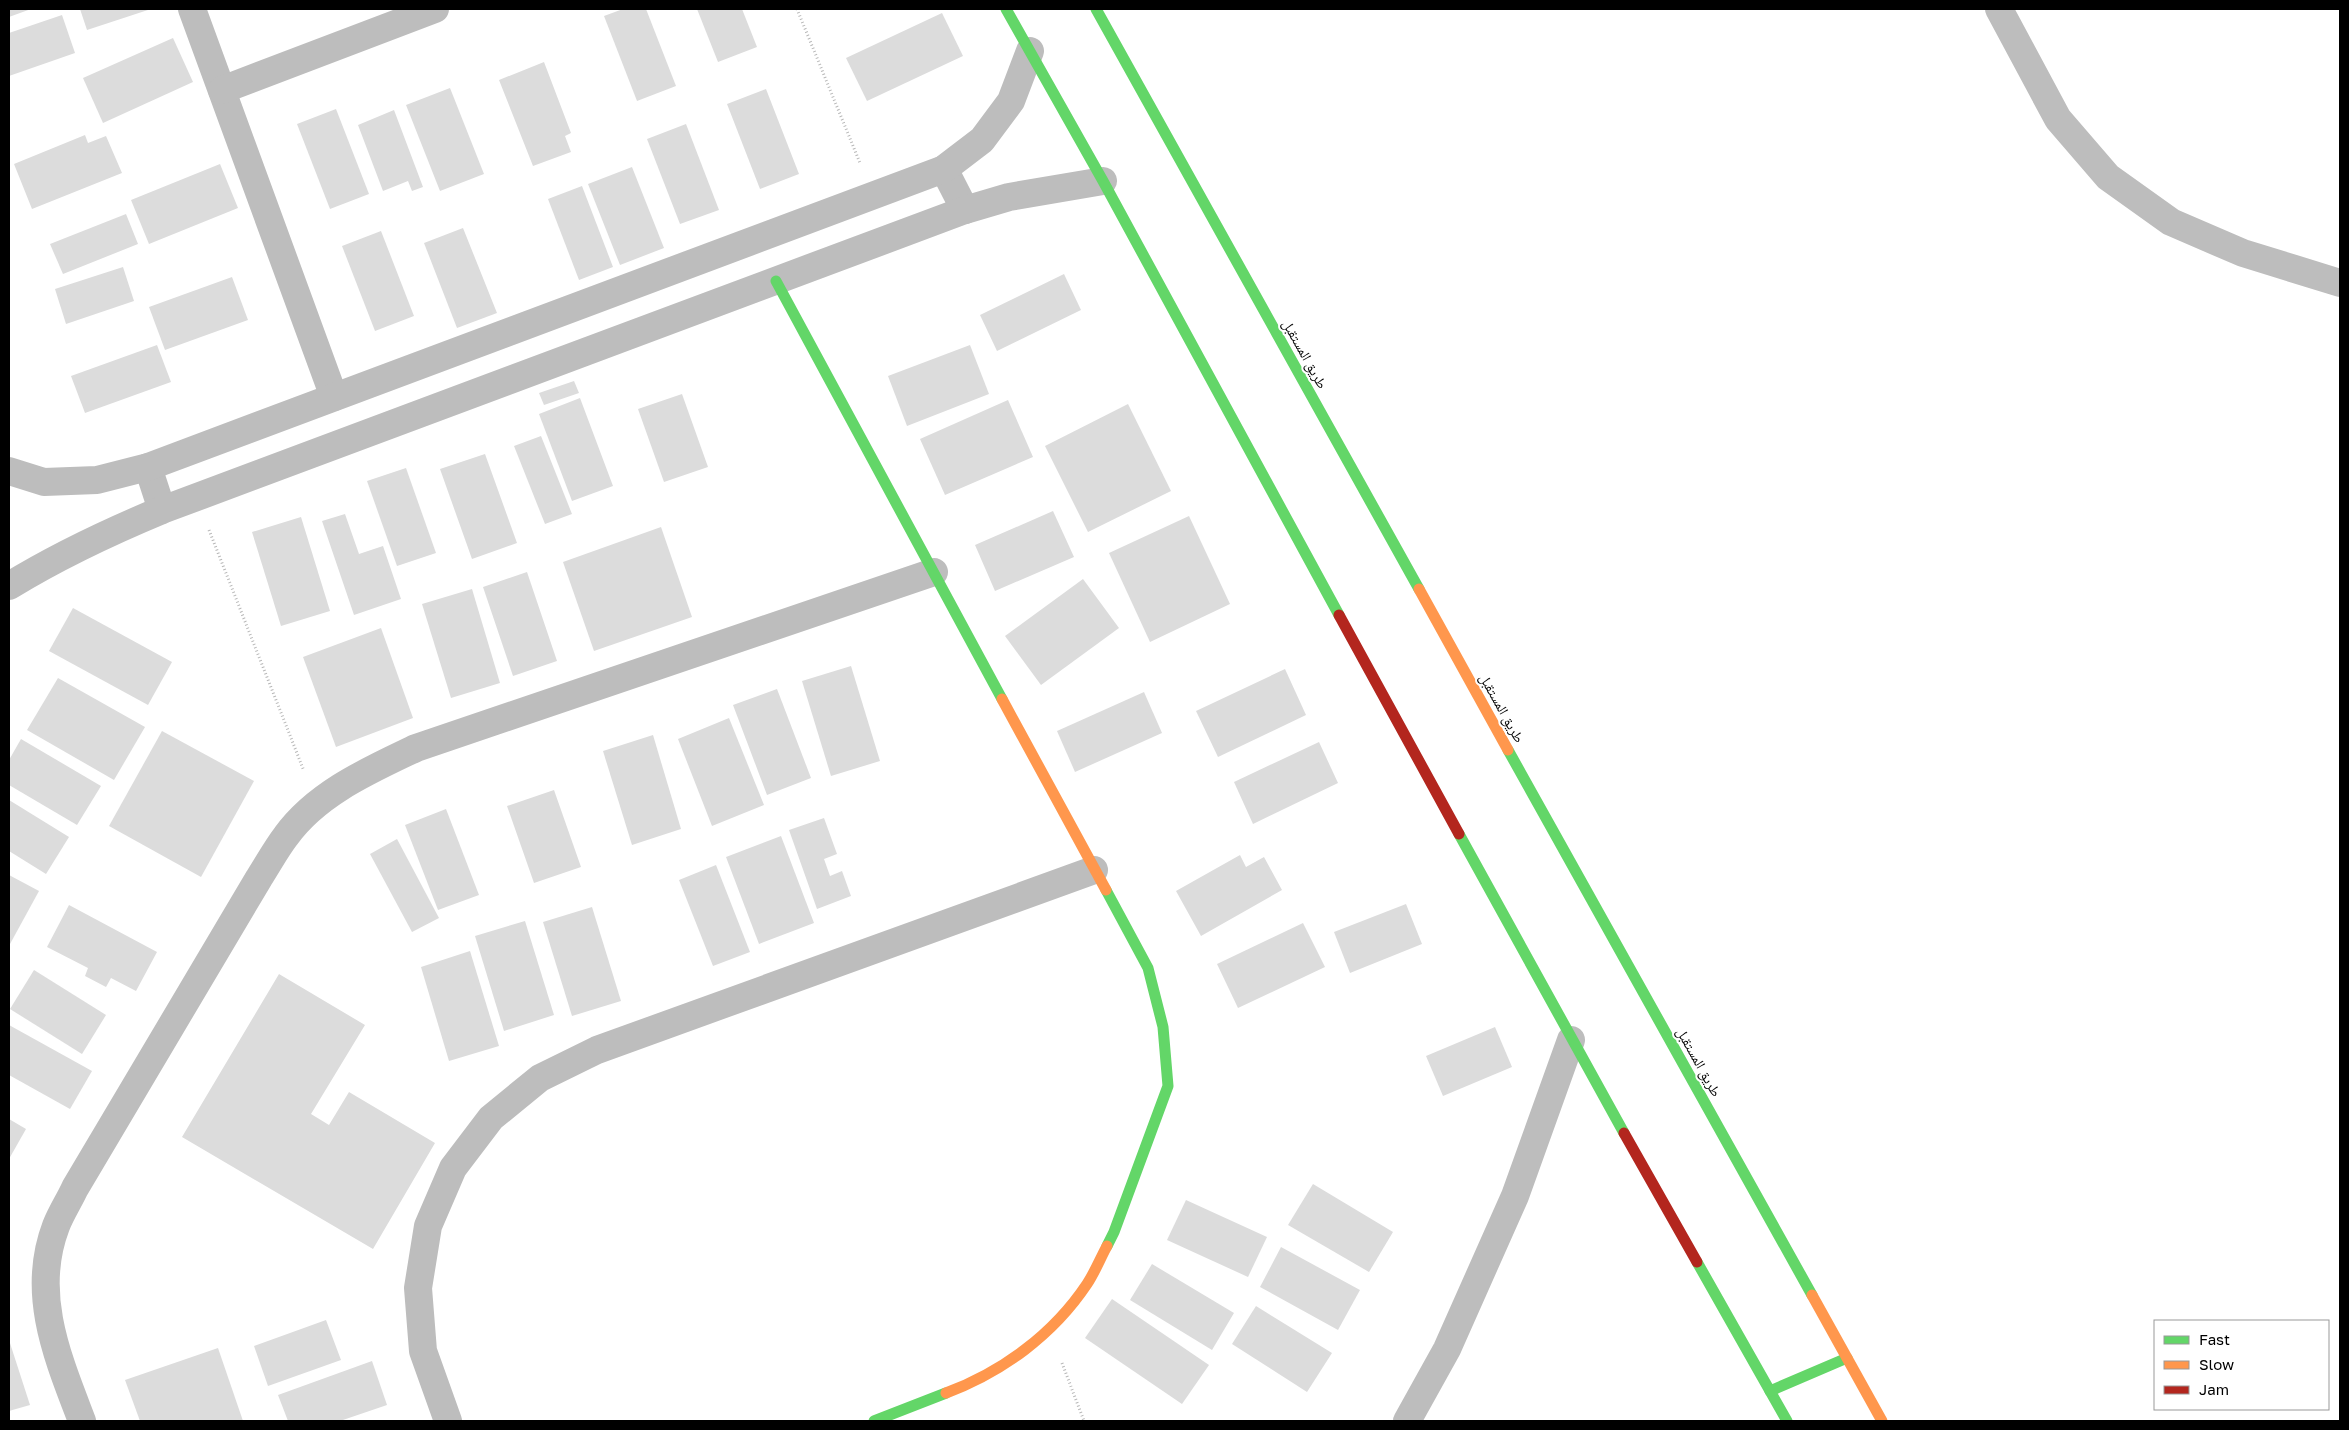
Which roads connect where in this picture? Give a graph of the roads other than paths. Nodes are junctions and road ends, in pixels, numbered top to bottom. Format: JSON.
{"nodes":[{"id":1,"x":192,"y":9,"type":"edge"},
{"id":2,"x":435,"y":9,"type":"edge"},
{"id":3,"x":1006,"y":9,"type":"edge"},
{"id":4,"x":1096,"y":9,"type":"edge"},
{"id":5,"x":1999,"y":9,"type":"edge"},
{"id":6,"x":1030,"y":51,"type":"junction"},
{"id":7,"x":222,"y":90,"type":"junction"},
{"id":8,"x":944,"y":169,"type":"junction"},
{"id":9,"x":1103,"y":181,"type":"junction"},
{"id":10,"x":965,"y":210,"type":"junction"},
{"id":11,"x":776,"y":281,"type":"junction"},
{"id":12,"x":2340,"y":284,"type":"edge"},
{"id":13,"x":334,"y":397,"type":"junction"},
{"id":14,"x":148,"y":467,"type":"junction"},
{"id":15,"x":9,"y":471,"type":"edge"},
{"id":16,"x":162,"y":510,"type":"junction"},
{"id":17,"x":934,"y":572,"type":"junction"},
{"id":18,"x":9,"y":586,"type":"edge"},
{"id":19,"x":1094,"y":870,"type":"junction"},
{"id":20,"x":1571,"y":1040,"type":"junction"},
{"id":21,"x":1847,"y":1358,"type":"junction"},
{"id":22,"x":1770,"y":1391,"type":"junction"},
{"id":23,"x":82,"y":1421,"type":"edge"},
{"id":24,"x":448,"y":1421,"type":"edge"},
{"id":25,"x":874,"y":1421,"type":"edge"},
{"id":26,"x":1406,"y":1421,"type":"edge"},
{"id":27,"x":1787,"y":1421,"type":"edge"},
{"id":28,"x":1882,"y":1421,"type":"edge"}],
"edges":[{"from":1,"to":7,"type":"street"},
{"from":2,"to":7,"type":"street"},
{"from":3,"to":6,"type":"street"},
{"from":4,"to":21,"type":"street","name":"طريق المستقبل"},
{"from":5,"to":12,"type":"street"},
{"from":6,"to":8,"type":"street"},
{"from":6,"to":9,"type":"street"},
{"from":7,"to":13,"type":"street"},
{"from":8,"to":10,"type":"street"},
{"from":8,"to":13,"type":"street"},
{"from":9,"to":10,"type":"street"},
{"from":9,"to":20,"type":"street"},
{"from":10,"to":11,"type":"street"},
{"from":11,"to":16,"type":"street"},
{"from":11,"to":17,"type":"street"},
{"from":13,"to":14,"type":"street"},
{"from":14,"to":15,"type":"street"},
{"from":14,"to":16,"type":"street"},
{"from":16,"to":18,"type":"street"},
{"from":17,"to":19,"type":"street"},
{"from":17,"to":23,"type":"street"},
{"from":19,"to":24,"type":"street"},
{"from":19,"to":25,"type":"street"},
{"from":20,"to":22,"type":"street"},
{"from":20,"to":26,"type":"street"},
{"from":21,"to":22,"type":"street"},
{"from":21,"to":28,"type":"street","name":"طريق المستقبل"},
{"from":22,"to":27,"type":"street"}]}
